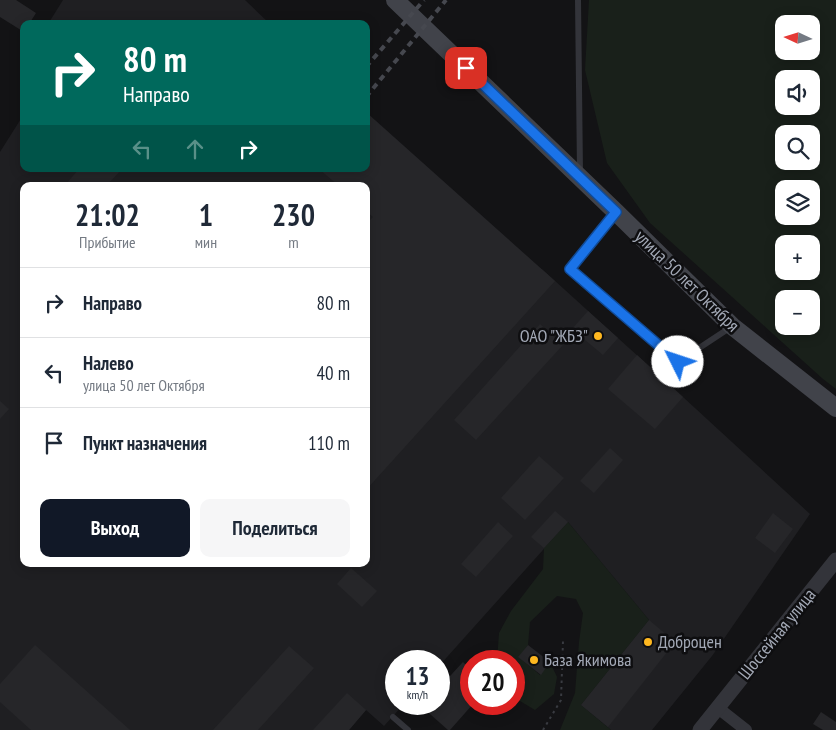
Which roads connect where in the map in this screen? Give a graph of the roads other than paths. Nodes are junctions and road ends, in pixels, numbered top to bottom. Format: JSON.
{"nodes":[{"id":1,"x":395,"y":0,"type":"edge"},
{"id":2,"x":578,"y":0,"type":"edge"},
{"id":3,"x":580,"y":178,"type":"junction"},
{"id":4,"x":616,"y":212,"type":"junction"},
{"id":5,"x":732,"y":326,"type":"junction"},
{"id":6,"x":836,"y":408,"type":"edge"},
{"id":7,"x":836,"y":560,"type":"edge"},
{"id":8,"x":718,"y":708,"type":"junction"},
{"id":9,"x":393,"y":717,"type":"dead end"},
{"id":10,"x":408,"y":730,"type":"edge"},
{"id":11,"x":700,"y":730,"type":"edge"},
{"id":12,"x":746,"y":730,"type":"edge"}],
"edges":[{"from":1,"to":3,"type":"main road","name":"улица 50 лет Октября"},
{"from":2,"to":3,"type":"lane"},
{"from":3,"to":4,"type":"main road","name":"улица 50 лет Октября"},
{"from":4,"to":5,"type":"main road","name":"улица 50 лет Октября"},
{"from":4,"to":5,"type":"lane"},
{"from":5,"to":6,"type":"main road","name":"улица 50 лет Октября"},
{"from":7,"to":8,"type":"street","name":"Шоссейная улица"},
{"from":8,"to":11,"type":"street","name":"Шоссейная улица"},
{"from":8,"to":12,"type":"street"},
{"from":9,"to":10,"type":"lane"}]}
